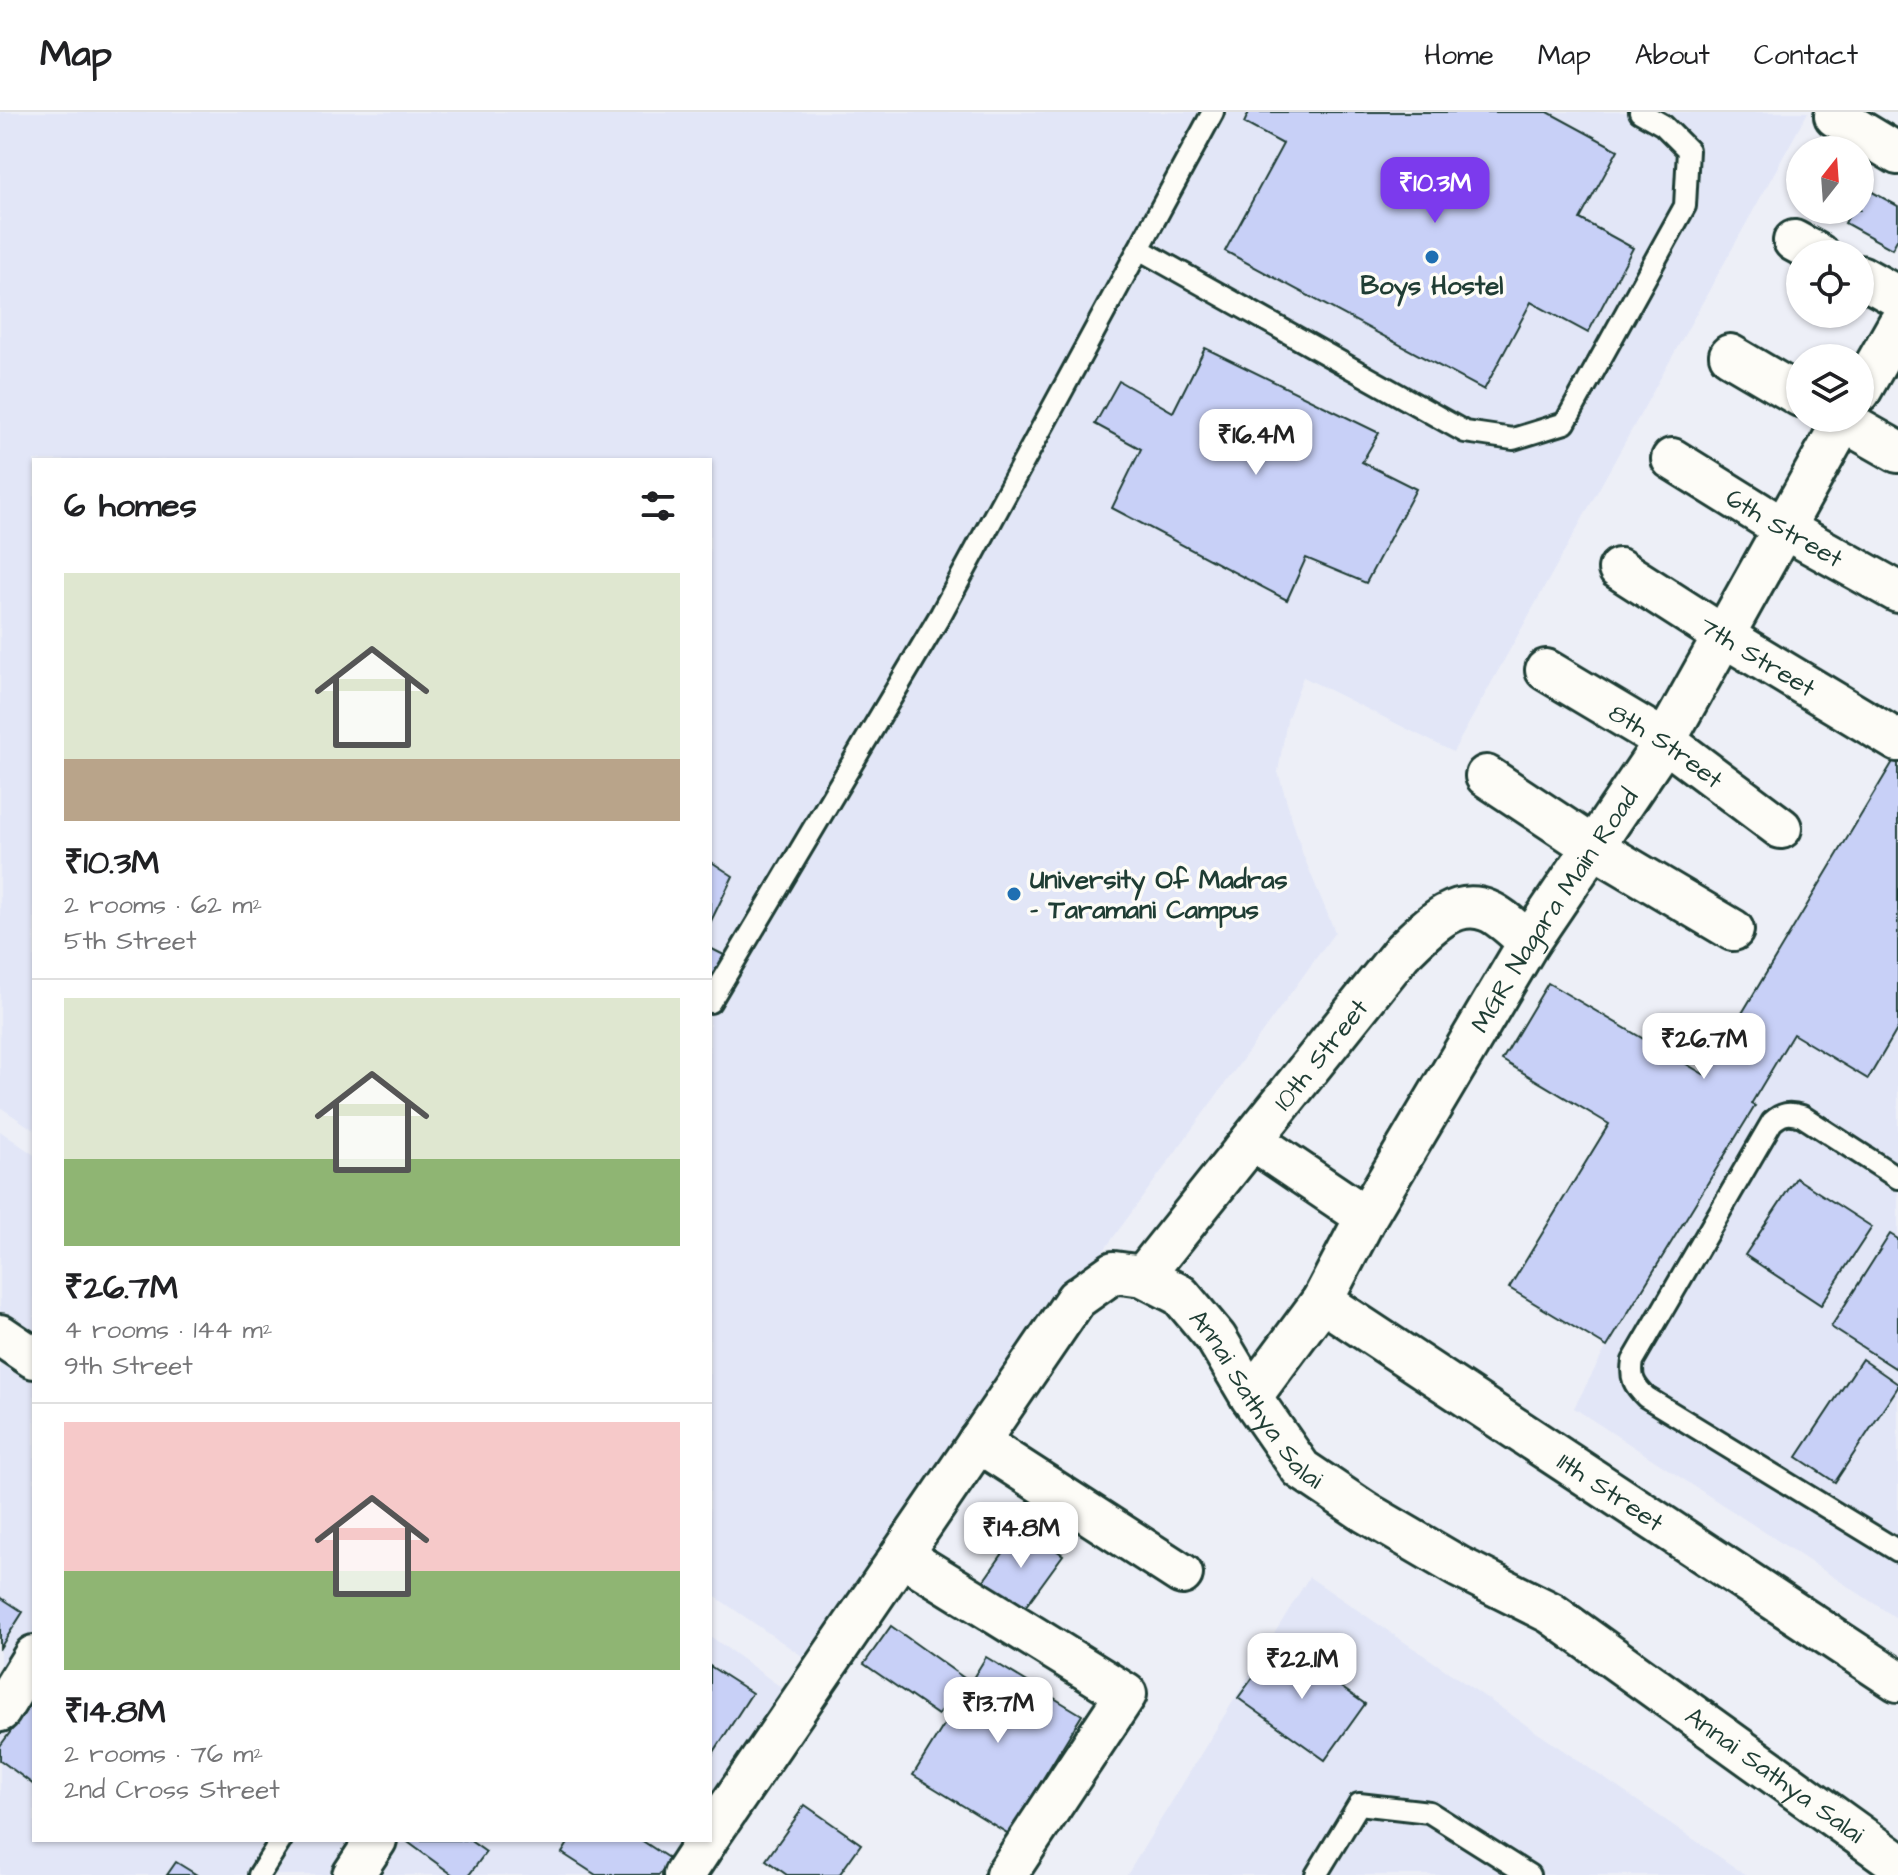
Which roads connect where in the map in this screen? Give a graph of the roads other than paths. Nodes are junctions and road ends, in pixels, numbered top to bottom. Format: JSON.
{"nodes":[{"id":1,"x":1213,"y":112,"type":"edge"},
{"id":2,"x":1640,"y":112,"type":"edge"},
{"id":3,"x":1835,"y":116,"type":"dead end"},
{"id":4,"x":1898,"y":154,"type":"edge"},
{"id":5,"x":1139,"y":249,"type":"junction"},
{"id":6,"x":1874,"y":284,"type":"edge"},
{"id":7,"x":1898,"y":297,"type":"edge"},
{"id":8,"x":1898,"y":325,"type":"edge"},
{"id":9,"x":1730,"y":355,"type":"dead end"},
{"id":10,"x":1874,"y":366,"type":"edge"},
{"id":11,"x":1786,"y":388,"type":"edge"},
{"id":12,"x":1836,"y":432,"type":"edge"},
{"id":13,"x":1872,"y":432,"type":"edge"},
{"id":14,"x":1898,"y":452,"type":"edge"},
{"id":15,"x":1672,"y":459,"type":"dead end"},
{"id":16,"x":1783,"y":528,"type":"junction"},
{"id":17,"x":1619,"y":569,"type":"dead end"},
{"id":18,"x":1898,"y":592,"type":"edge"},
{"id":19,"x":1722,"y":635,"type":"junction"},
{"id":20,"x":1546,"y":670,"type":"dead end"},
{"id":21,"x":1665,"y":741,"type":"junction"},
{"id":22,"x":1898,"y":741,"type":"edge"},
{"id":23,"x":1486,"y":776,"type":"dead end"},
{"id":24,"x":1781,"y":828,"type":"dead end"},
{"id":25,"x":1593,"y":847,"type":"junction"},
{"id":26,"x":1733,"y":930,"type":"dead end"},
{"id":27,"x":1529,"y":942,"type":"junction"},
{"id":28,"x":712,"y":999,"type":"edge"},
{"id":29,"x":1252,"y":1140,"type":"junction"},
{"id":30,"x":1898,"y":1178,"type":"edge"},
{"id":31,"x":1366,"y":1217,"type":"junction"},
{"id":32,"x":1143,"y":1276,"type":"junction"},
{"id":33,"x":1322,"y":1301,"type":"junction"},
{"id":34,"x":0,"y":1335,"type":"edge"},
{"id":35,"x":32,"y":1357,"type":"edge"},
{"id":36,"x":1251,"y":1397,"type":"junction"},
{"id":37,"x":978,"y":1442,"type":"junction"},
{"id":38,"x":1898,"y":1551,"type":"edge"},
{"id":39,"x":901,"y":1555,"type":"junction"},
{"id":40,"x":1182,"y":1574,"type":"dead end"},
{"id":41,"x":32,"y":1659,"type":"edge"},
{"id":42,"x":1898,"y":1681,"type":"edge"},
{"id":43,"x":0,"y":1711,"type":"edge"},
{"id":44,"x":712,"y":1832,"type":"edge"},
{"id":45,"x":280,"y":1842,"type":"edge"},
{"id":46,"x":375,"y":1842,"type":"edge"},
{"id":47,"x":705,"y":1842,"type":"edge"},
{"id":48,"x":1898,"y":1863,"type":"edge"},
{"id":49,"x":259,"y":1875,"type":"edge"},
{"id":50,"x":353,"y":1875,"type":"edge"},
{"id":51,"x":684,"y":1875,"type":"edge"},
{"id":52,"x":1006,"y":1875,"type":"edge"},
{"id":53,"x":1316,"y":1875,"type":"edge"},
{"id":54,"x":1529,"y":1875,"type":"edge"}],
"edges":[{"from":1,"to":5,"type":"lane"},
{"from":2,"to":5,"type":"lane"},
{"from":3,"to":4,"type":"street"},
{"from":5,"to":28,"type":"lane"},
{"from":6,"to":7,"type":"street"},
{"from":8,"to":10,"type":"street","name":"MGR Nagara Main Road"},
{"from":9,"to":11,"type":"street"},
{"from":12,"to":16,"type":"street","name":"MGR Nagara Main Road"},
{"from":13,"to":14,"type":"street"},
{"from":15,"to":16,"type":"street","name":"6th Street"},
{"from":16,"to":18,"type":"street","name":"6th Street"},
{"from":16,"to":19,"type":"street","name":"MGR Nagara Main Road"},
{"from":17,"to":19,"type":"street","name":"7th Street"},
{"from":19,"to":21,"type":"street","name":"MGR Nagara Main Road"},
{"from":19,"to":22,"type":"street","name":"7th Street"},
{"from":20,"to":21,"type":"street","name":"8th Street"},
{"from":21,"to":24,"type":"street","name":"8th Street"},
{"from":21,"to":25,"type":"street","name":"MGR Nagara Main Road"},
{"from":23,"to":25,"type":"street"},
{"from":25,"to":26,"type":"street"},
{"from":25,"to":27,"type":"street","name":"MGR Nagara Main Road"},
{"from":27,"to":29,"type":"street","name":"10th Street"},
{"from":27,"to":31,"type":"street","name":"MGR Nagara Main Road"},
{"from":29,"to":31,"type":"street"},
{"from":29,"to":32,"type":"street","name":"10th Street"},
{"from":30,"to":38,"type":"lane"},
{"from":31,"to":33,"type":"street","name":"MGR Nagara Main Road"},
{"from":32,"to":36,"type":"street","name":"Annai Sathya Salai"},
{"from":32,"to":37,"type":"street"},
{"from":33,"to":36,"type":"street","name":"MGR Nagara Main Road"},
{"from":33,"to":42,"type":"street","name":"11th Street"},
{"from":34,"to":35,"type":"street"},
{"from":36,"to":48,"type":"street","name":"Annai Sathya Salai"},
{"from":37,"to":39,"type":"street"},
{"from":37,"to":40,"type":"street"},
{"from":39,"to":44,"type":"street"},
{"from":39,"to":52,"type":"street"},
{"from":41,"to":43,"type":"street"},
{"from":45,"to":49,"type":"lane"},
{"from":46,"to":50,"type":"street"},
{"from":47,"to":51,"type":"street"},
{"from":53,"to":54,"type":"lane"}]}
